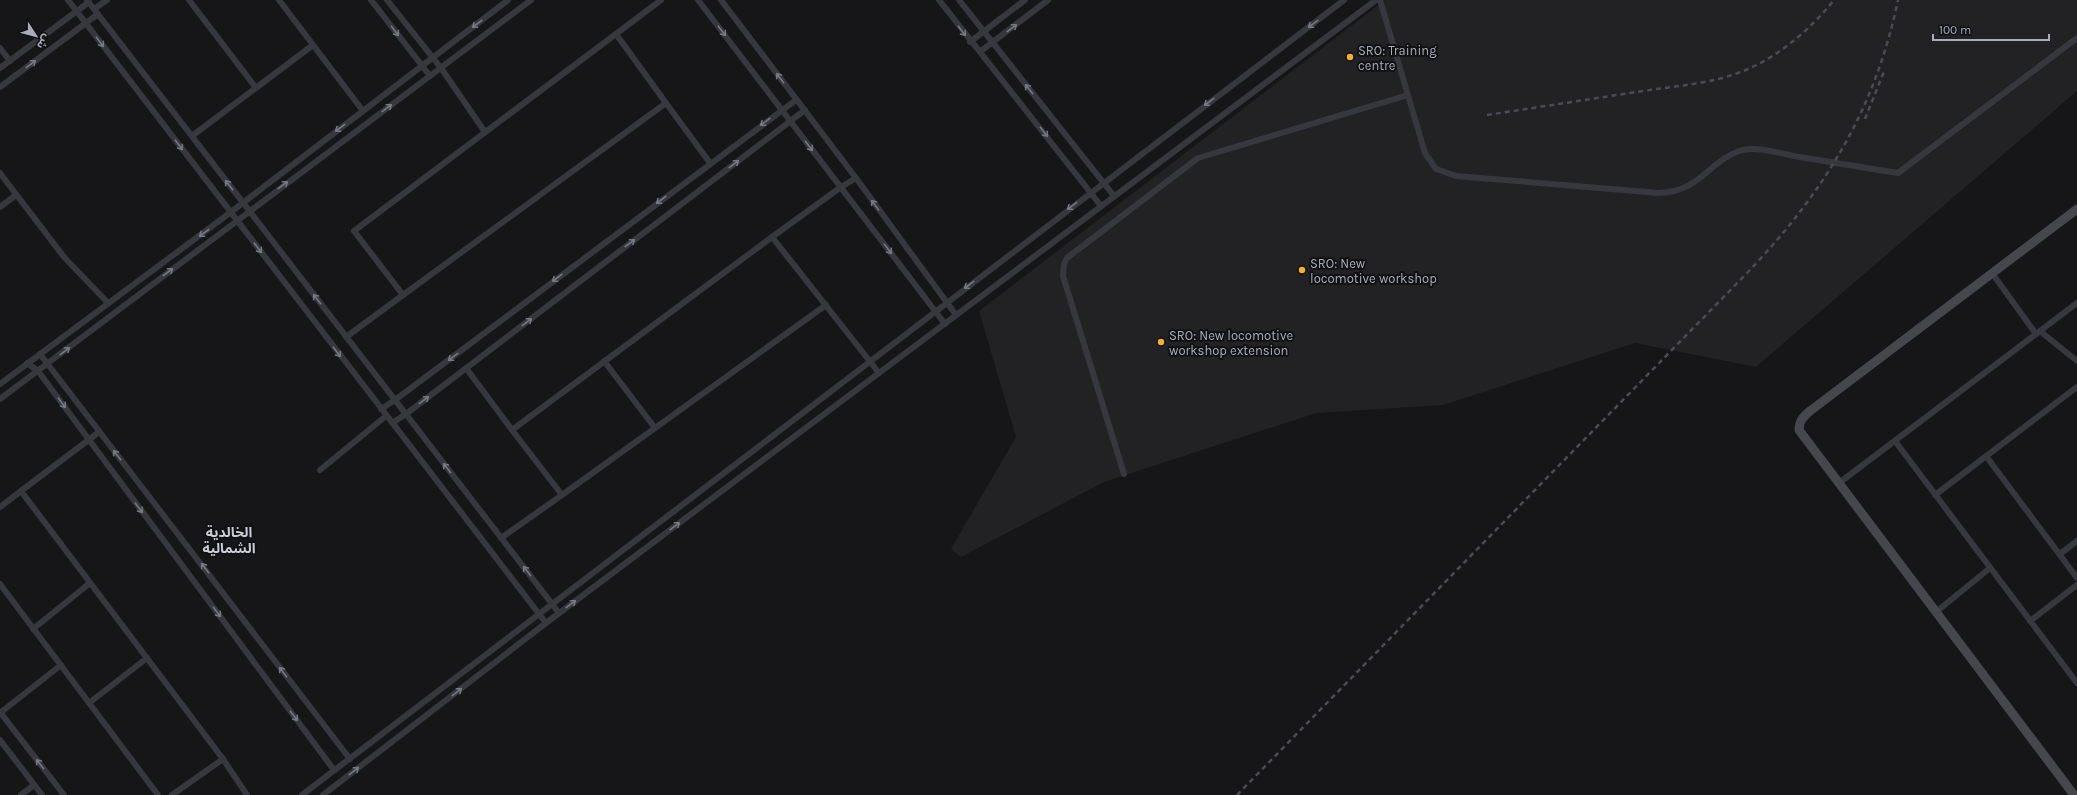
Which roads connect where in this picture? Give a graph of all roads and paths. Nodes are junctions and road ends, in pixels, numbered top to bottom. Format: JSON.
{"nodes":[{"id":1,"x":68,"y":0,"type":"edge"},
{"id":2,"x":107,"y":0,"type":"edge"},
{"id":3,"x":189,"y":0,"type":"edge"},
{"id":4,"x":279,"y":0,"type":"edge"},
{"id":5,"x":371,"y":0,"type":"edge"},
{"id":6,"x":387,"y":0,"type":"edge"},
{"id":7,"x":508,"y":0,"type":"edge"},
{"id":8,"x":531,"y":0,"type":"edge"},
{"id":9,"x":661,"y":0,"type":"edge"},
{"id":10,"x":698,"y":0,"type":"edge"},
{"id":11,"x":721,"y":0,"type":"edge"},
{"id":12,"x":938,"y":0,"type":"edge"},
{"id":13,"x":959,"y":0,"type":"edge"},
{"id":14,"x":1025,"y":0,"type":"edge"},
{"id":15,"x":1048,"y":0,"type":"edge"},
{"id":16,"x":1344,"y":0,"type":"edge"},
{"id":17,"x":1376,"y":0,"type":"edge"},
{"id":18,"x":1380,"y":0,"type":"edge"},
{"id":19,"x":88,"y":1,"type":"edge"},
{"id":20,"x":76,"y":10,"type":"junction"},
{"id":21,"x":96,"y":12,"type":"junction"},
{"id":22,"x":85,"y":23,"type":"junction"},
{"id":23,"x":983,"y":32,"type":"junction"},
{"id":24,"x":616,"y":34,"type":"junction"},
{"id":25,"x":2077,"y":38,"type":"edge"},
{"id":26,"x":970,"y":42,"type":"junction"},
{"id":27,"x":992,"y":43,"type":"junction"},
{"id":28,"x":314,"y":45,"type":"junction"},
{"id":29,"x":0,"y":48,"type":"edge"},
{"id":30,"x":981,"y":51,"type":"junction"},
{"id":31,"x":432,"y":58,"type":"junction"},
{"id":32,"x":10,"y":61,"type":"junction"},
{"id":33,"x":422,"y":66,"type":"junction"},
{"id":34,"x":0,"y":68,"type":"edge"},
{"id":35,"x":441,"y":68,"type":"junction"},
{"id":36,"x":430,"y":76,"type":"junction"},
{"id":37,"x":0,"y":87,"type":"edge"},
{"id":38,"x":256,"y":88,"type":"junction"},
{"id":39,"x":1408,"y":95,"type":"junction"},
{"id":40,"x":796,"y":100,"type":"junction"},
{"id":41,"x":666,"y":103,"type":"junction"},
{"id":42,"x":781,"y":109,"type":"junction"},
{"id":43,"x":805,"y":110,"type":"junction"},
{"id":44,"x":363,"y":111,"type":"junction"},
{"id":45,"x":790,"y":121,"type":"junction"},
{"id":46,"x":485,"y":132,"type":"junction"},
{"id":47,"x":192,"y":136,"type":"junction"},
{"id":48,"x":710,"y":163,"type":"junction"},
{"id":49,"x":0,"y":173,"type":"edge"},
{"id":50,"x":856,"y":178,"type":"junction"},
{"id":51,"x":1104,"y":182,"type":"junction"},
{"id":52,"x":841,"y":187,"type":"junction"},
{"id":53,"x":1091,"y":192,"type":"junction"},
{"id":54,"x":16,"y":195,"type":"junction"},
{"id":55,"x":1114,"y":196,"type":"junction"},
{"id":56,"x":243,"y":202,"type":"junction"},
{"id":57,"x":1102,"y":206,"type":"junction"},
{"id":58,"x":0,"y":207,"type":"edge"},
{"id":59,"x":2077,"y":209,"type":"edge"},
{"id":60,"x":249,"y":211,"type":"junction"},
{"id":61,"x":231,"y":212,"type":"junction"},
{"id":62,"x":237,"y":220,"type":"junction"},
{"id":63,"x":772,"y":237,"type":"junction"},
{"id":64,"x":1992,"y":273,"type":"junction"},
{"id":65,"x":403,"y":295,"type":"junction"},
{"id":66,"x":947,"y":302,"type":"junction"},
{"id":67,"x":108,"y":303,"type":"junction"},
{"id":68,"x":2077,"y":303,"type":"edge"},
{"id":69,"x":826,"y":305,"type":"junction"},
{"id":70,"x":935,"y":311,"type":"junction"},
{"id":71,"x":956,"y":315,"type":"junction"},
{"id":72,"x":944,"y":324,"type":"junction"},
{"id":73,"x":2038,"y":333,"type":"junction"},
{"id":74,"x":346,"y":337,"type":"junction"},
{"id":75,"x":40,"y":354,"type":"junction"},
{"id":76,"x":870,"y":361,"type":"junction"},
{"id":77,"x":2077,"y":361,"type":"edge"},
{"id":78,"x":604,"y":362,"type":"junction"},
{"id":79,"x":27,"y":363,"type":"junction"},
{"id":80,"x":47,"y":364,"type":"junction"},
{"id":81,"x":466,"y":368,"type":"junction"},
{"id":82,"x":38,"y":371,"type":"junction"},
{"id":83,"x":879,"y":373,"type":"junction"},
{"id":84,"x":0,"y":384,"type":"edge"},
{"id":85,"x":2077,"y":388,"type":"edge"},
{"id":86,"x":0,"y":400,"type":"edge"},
{"id":87,"x":395,"y":400,"type":"junction"},
{"id":88,"x":381,"y":409,"type":"junction"},
{"id":89,"x":406,"y":414,"type":"junction"},
{"id":90,"x":386,"y":416,"type":"junction"},
{"id":91,"x":392,"y":423,"type":"junction"},
{"id":92,"x":655,"y":428,"type":"junction"},
{"id":93,"x":512,"y":430,"type":"junction"},
{"id":94,"x":99,"y":432,"type":"junction"},
{"id":95,"x":89,"y":440,"type":"junction"},
{"id":96,"x":1895,"y":441,"type":"junction"},
{"id":97,"x":1986,"y":456,"type":"junction"},
{"id":98,"x":320,"y":470,"type":"dead end"},
{"id":99,"x":1124,"y":474,"type":"dead end"},
{"id":100,"x":1839,"y":483,"type":"junction"},
{"id":101,"x":21,"y":491,"type":"junction"},
{"id":102,"x":562,"y":495,"type":"junction"},
{"id":103,"x":1935,"y":495,"type":"junction"},
{"id":104,"x":0,"y":507,"type":"edge"},
{"id":105,"x":501,"y":538,"type":"junction"},
{"id":106,"x":2077,"y":541,"type":"edge"},
{"id":107,"x":2060,"y":554,"type":"junction"},
{"id":108,"x":1990,"y":568,"type":"junction"},
{"id":109,"x":2077,"y":578,"type":"edge"},
{"id":110,"x":90,"y":583,"type":"junction"},
{"id":111,"x":0,"y":584,"type":"edge"},
{"id":112,"x":2077,"y":585,"type":"edge"},
{"id":113,"x":552,"y":604,"type":"junction"},
{"id":114,"x":1936,"y":612,"type":"junction"},
{"id":115,"x":559,"y":613,"type":"junction"},
{"id":116,"x":538,"y":614,"type":"junction"},
{"id":117,"x":2030,"y":621,"type":"junction"},
{"id":118,"x":546,"y":623,"type":"junction"},
{"id":119,"x":33,"y":629,"type":"junction"},
{"id":120,"x":147,"y":658,"type":"junction"},
{"id":121,"x":61,"y":665,"type":"junction"},
{"id":122,"x":2077,"y":684,"type":"edge"},
{"id":123,"x":89,"y":703,"type":"junction"},
{"id":124,"x":0,"y":713,"type":"edge"},
{"id":125,"x":0,"y":740,"type":"edge"},
{"id":126,"x":350,"y":758,"type":"junction"},
{"id":127,"x":223,"y":759,"type":"junction"},
{"id":128,"x":334,"y":770,"type":"junction"},
{"id":129,"x":34,"y":785,"type":"junction"},
{"id":130,"x":21,"y":795,"type":"edge"},
{"id":131,"x":42,"y":795,"type":"edge"},
{"id":132,"x":64,"y":795,"type":"edge"},
{"id":133,"x":158,"y":795,"type":"edge"},
{"id":134,"x":172,"y":795,"type":"edge"},
{"id":135,"x":247,"y":795,"type":"edge"},
{"id":136,"x":302,"y":795,"type":"edge"},
{"id":137,"x":323,"y":795,"type":"edge"},
{"id":138,"x":2074,"y":795,"type":"edge"}],
"edges":[{"from":1,"to":20,"type":"street"},
{"from":2,"to":21,"type":"street"},
{"from":3,"to":38,"type":"street"},
{"from":4,"to":28,"type":"street"},
{"from":5,"to":33,"type":"street","one_way":true},
{"from":6,"to":31,"type":"street"},
{"from":7,"to":31,"type":"street","one_way":true},
{"from":8,"to":35,"type":"street"},
{"from":9,"to":24,"type":"street"},
{"from":10,"to":42,"type":"street","one_way":true},
{"from":40,"to":11,"type":"street","one_way":true},
{"from":12,"to":26,"type":"street","one_way":true},
{"from":13,"to":23,"type":"street"},
{"from":14,"to":23,"type":"street"},
{"from":27,"to":15,"type":"street","one_way":true},
{"from":16,"to":51,"type":"street","one_way":true},
{"from":17,"to":55,"type":"street"},
{"from":18,"to":39,"type":"street"},
{"from":19,"to":20,"type":"street"},
{"from":19,"to":21,"type":"street"},
{"from":20,"to":22,"type":"street"},
{"from":20,"to":32,"type":"street"},
{"from":21,"to":22,"type":"street"},
{"from":21,"to":47,"type":"street"},
{"from":37,"to":22,"type":"street","one_way":true},
{"from":22,"to":61,"type":"street","one_way":true},
{"from":23,"to":26,"type":"street"},
{"from":23,"to":27,"type":"street"},
{"from":24,"to":41,"type":"street"},
{"from":24,"to":46,"type":"street"},
{"from":25,"to":39,"type":"street"},
{"from":26,"to":30,"type":"street"},
{"from":27,"to":30,"type":"street"},
{"from":51,"to":27,"type":"street","one_way":true},
{"from":28,"to":38,"type":"street"},
{"from":28,"to":44,"type":"street"},
{"from":29,"to":32,"type":"street"},
{"from":30,"to":53,"type":"street","one_way":true},
{"from":31,"to":33,"type":"street"},
{"from":31,"to":35,"type":"street"},
{"from":32,"to":34,"type":"street"},
{"from":33,"to":36,"type":"street"},
{"from":33,"to":44,"type":"street"},
{"from":35,"to":36,"type":"street"},
{"from":35,"to":46,"type":"street"},
{"from":60,"to":36,"type":"street","one_way":true},
{"from":38,"to":47,"type":"street"},
{"from":39,"to":99,"type":"street"},
{"from":40,"to":42,"type":"street"},
{"from":40,"to":43,"type":"street"},
{"from":41,"to":48,"type":"street"},
{"from":41,"to":65,"type":"street"},
{"from":42,"to":45,"type":"street"},
{"from":42,"to":48,"type":"street","one_way":true},
{"from":43,"to":45,"type":"street"},
{"from":43,"to":50,"type":"street"},
{"from":44,"to":56,"type":"street","one_way":true},
{"from":45,"to":52,"type":"street","one_way":true},
{"from":81,"to":45,"type":"street","one_way":true},
{"from":46,"to":65,"type":"street"},
{"from":56,"to":47,"type":"street","one_way":true},
{"from":48,"to":87,"type":"street","one_way":true},
{"from":49,"to":54,"type":"street"},
{"from":50,"to":52,"type":"street"},
{"from":66,"to":50,"type":"street","one_way":true},
{"from":51,"to":53,"type":"street"},
{"from":51,"to":55,"type":"street"},
{"from":52,"to":63,"type":"street"},
{"from":52,"to":70,"type":"street","one_way":true},
{"from":53,"to":57,"type":"street"},
{"from":53,"to":66,"type":"street","one_way":true},
{"from":54,"to":58,"type":"street"},
{"from":54,"to":67,"type":"street"},
{"from":55,"to":57,"type":"street"},
{"from":56,"to":60,"type":"street"},
{"from":56,"to":61,"type":"street"},
{"from":57,"to":71,"type":"street"},
{"from":59,"to":64,"type":"street"},
{"from":60,"to":62,"type":"street"},
{"from":74,"to":60,"type":"street","one_way":true},
{"from":61,"to":62,"type":"street"},
{"from":61,"to":67,"type":"street","one_way":true},
{"from":80,"to":62,"type":"street","one_way":true},
{"from":62,"to":88,"type":"street","one_way":true},
{"from":63,"to":69,"type":"street"},
{"from":63,"to":78,"type":"street"},
{"from":64,"to":73,"type":"street"},
{"from":64,"to":100,"type":"street"},
{"from":65,"to":74,"type":"street"},
{"from":66,"to":70,"type":"street"},
{"from":66,"to":71,"type":"street"},
{"from":67,"to":75,"type":"street"},
{"from":68,"to":73,"type":"street"},
{"from":69,"to":76,"type":"street"},
{"from":69,"to":92,"type":"street"},
{"from":70,"to":72,"type":"street"},
{"from":70,"to":76,"type":"street"},
{"from":71,"to":72,"type":"street"},
{"from":72,"to":83,"type":"street"},
{"from":73,"to":77,"type":"street"},
{"from":73,"to":96,"type":"street"},
{"from":74,"to":87,"type":"street"},
{"from":75,"to":79,"type":"street"},
{"from":75,"to":80,"type":"street"},
{"from":76,"to":83,"type":"street"},
{"from":76,"to":113,"type":"street"},
{"from":78,"to":92,"type":"street"},
{"from":78,"to":93,"type":"street"},
{"from":79,"to":82,"type":"street"},
{"from":79,"to":84,"type":"street"},
{"from":80,"to":82,"type":"street"},
{"from":80,"to":94,"type":"street"},
{"from":89,"to":81,"type":"street","one_way":true},
{"from":81,"to":93,"type":"street"},
{"from":82,"to":86,"type":"street"},
{"from":82,"to":95,"type":"street","one_way":true},
{"from":115,"to":83,"type":"street","one_way":true},
{"from":85,"to":97,"type":"street"},
{"from":87,"to":88,"type":"street"},
{"from":87,"to":89,"type":"street"},
{"from":88,"to":90,"type":"street"},
{"from":89,"to":91,"type":"street"},
{"from":105,"to":89,"type":"street","one_way":true},
{"from":90,"to":91,"type":"street"},
{"from":90,"to":98,"type":"street"},
{"from":91,"to":116,"type":"street"},
{"from":92,"to":102,"type":"street"},
{"from":93,"to":102,"type":"street"},
{"from":94,"to":95,"type":"street"},
{"from":126,"to":94,"type":"street","one_way":true},
{"from":95,"to":101,"type":"street"},
{"from":95,"to":128,"type":"street","one_way":true},
{"from":96,"to":100,"type":"street"},
{"from":96,"to":103,"type":"street"},
{"from":97,"to":103,"type":"street"},
{"from":97,"to":107,"type":"street"},
{"from":100,"to":114,"type":"street"},
{"from":101,"to":104,"type":"street"},
{"from":101,"to":110,"type":"street"},
{"from":102,"to":105,"type":"street"},
{"from":103,"to":108,"type":"street"},
{"from":113,"to":105,"type":"street","one_way":true},
{"from":106,"to":107,"type":"street"},
{"from":107,"to":109,"type":"street"},
{"from":108,"to":114,"type":"street"},
{"from":108,"to":117,"type":"street"},
{"from":110,"to":119,"type":"street"},
{"from":110,"to":120,"type":"street"},
{"from":111,"to":119,"type":"street"},
{"from":112,"to":117,"type":"street"},
{"from":113,"to":115,"type":"street"},
{"from":113,"to":116,"type":"street"},
{"from":114,"to":138,"type":"street"},
{"from":115,"to":118,"type":"street"},
{"from":116,"to":118,"type":"street"},
{"from":116,"to":126,"type":"street"},
{"from":117,"to":122,"type":"street"},
{"from":137,"to":118,"type":"street","one_way":true},
{"from":119,"to":121,"type":"street"},
{"from":120,"to":123,"type":"street"},
{"from":120,"to":127,"type":"street"},
{"from":121,"to":123,"type":"street"},
{"from":121,"to":124,"type":"street"},
{"from":123,"to":133,"type":"street"},
{"from":132,"to":124,"type":"street","one_way":true},
{"from":125,"to":129,"type":"street"},
{"from":126,"to":128,"type":"street"},
{"from":127,"to":134,"type":"street"},
{"from":127,"to":135,"type":"street"},
{"from":128,"to":136,"type":"street"},
{"from":129,"to":130,"type":"street"},
{"from":129,"to":131,"type":"street"}]}
